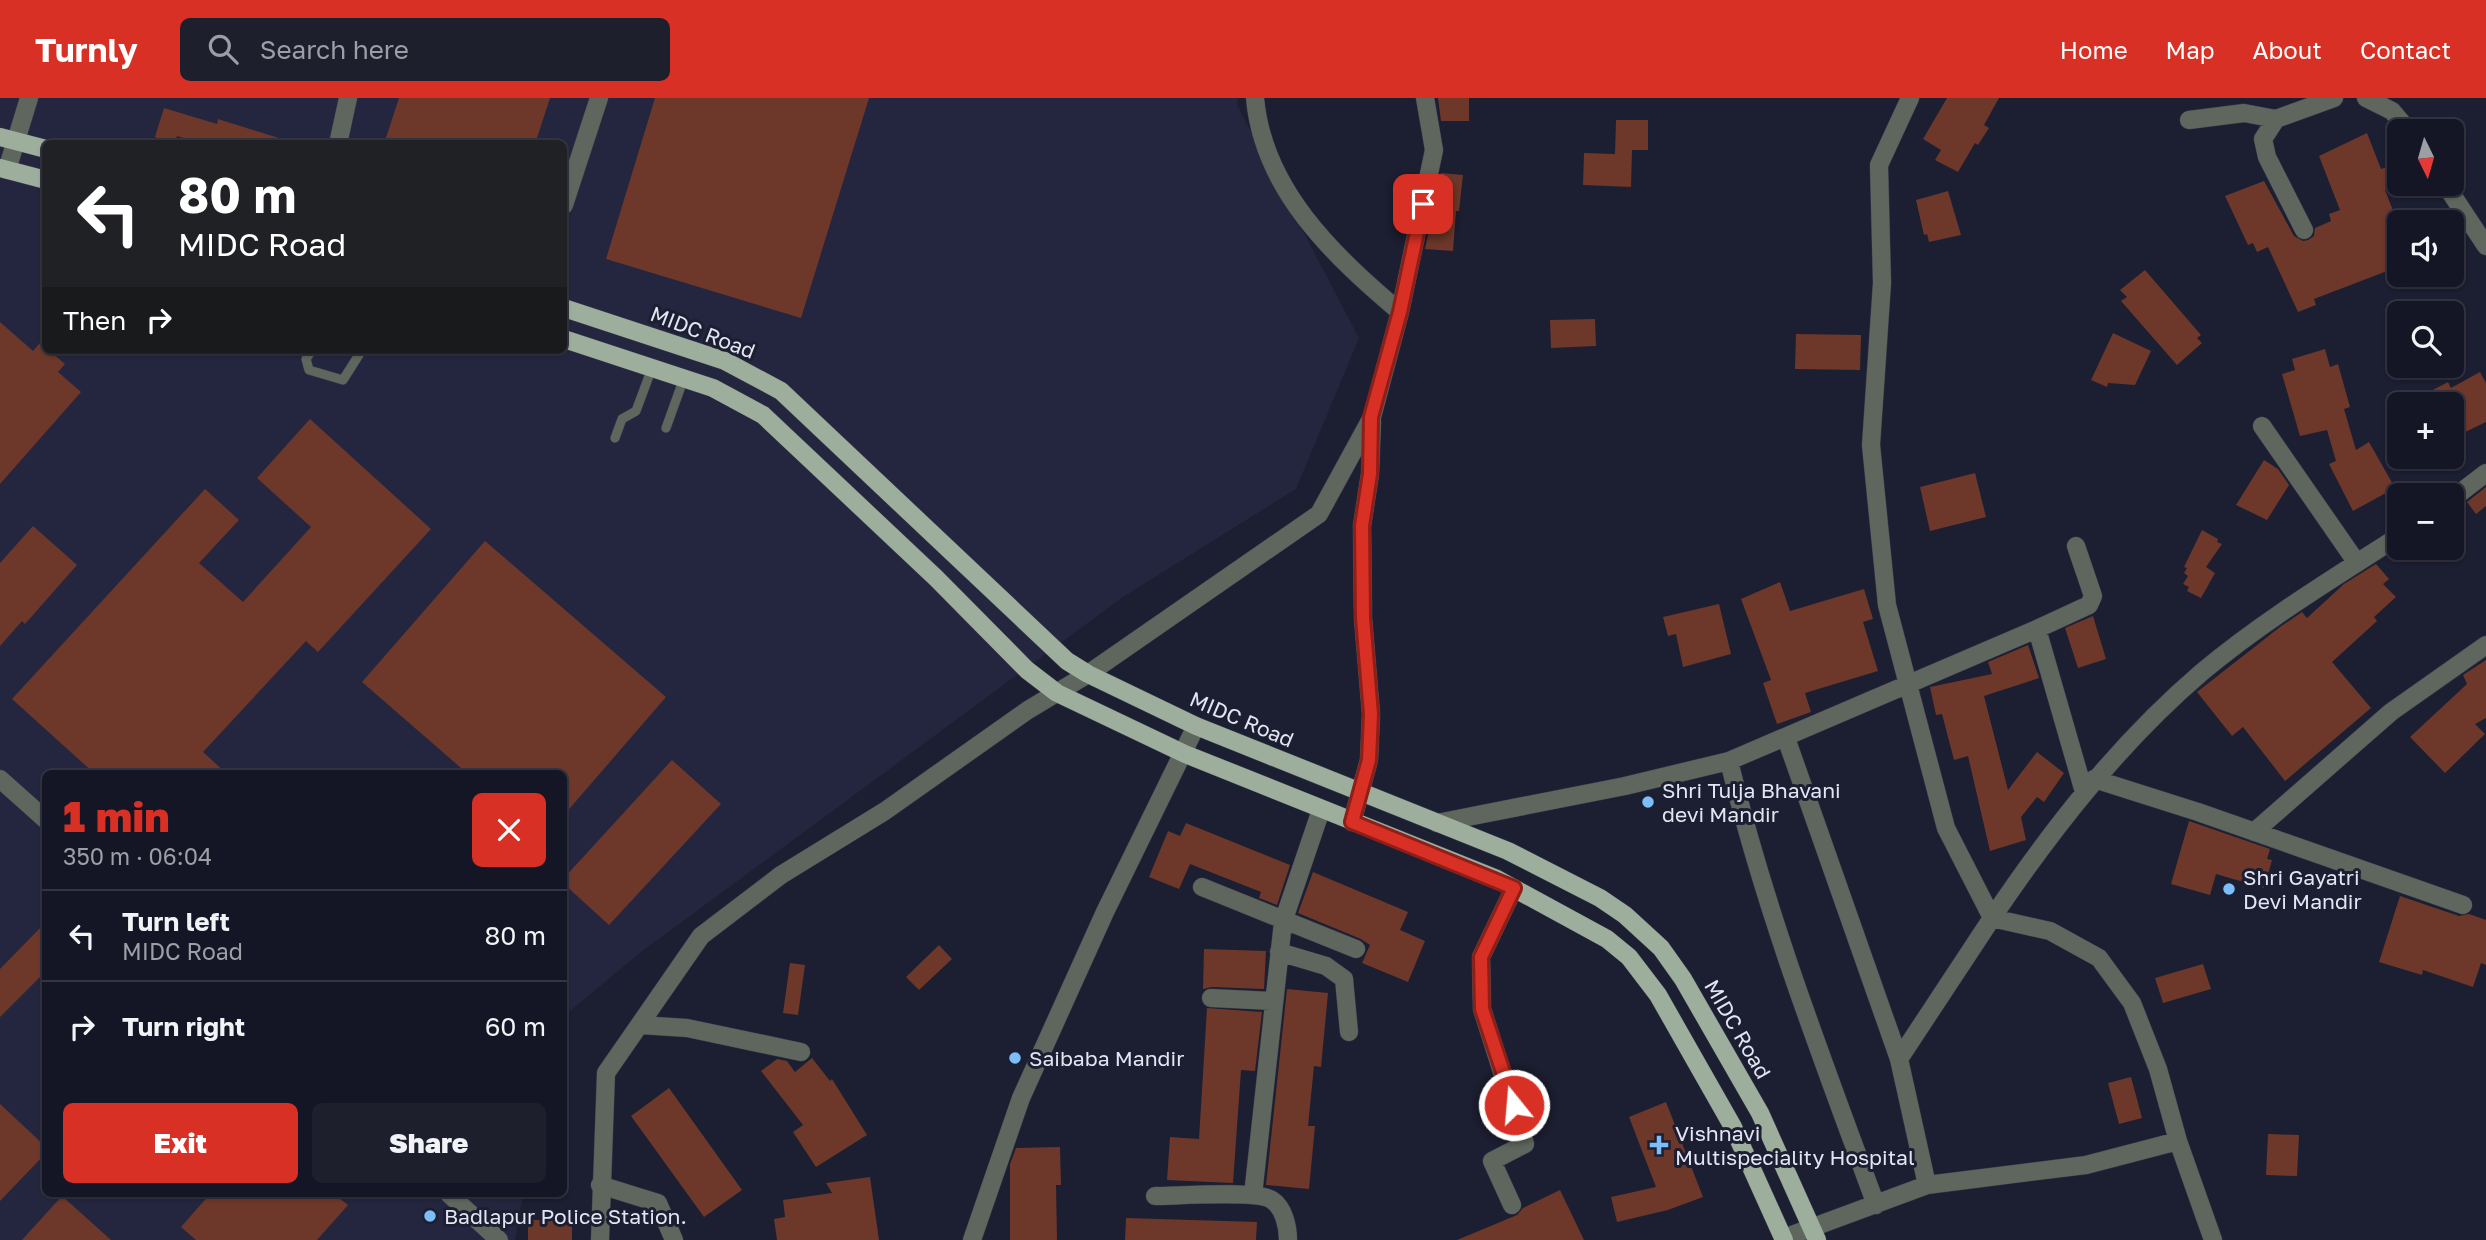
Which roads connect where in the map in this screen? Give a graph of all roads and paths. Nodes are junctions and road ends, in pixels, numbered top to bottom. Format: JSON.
{"nodes":[{"id":1,"x":29,"y":98,"type":"edge"},
{"id":2,"x":348,"y":98,"type":"edge"},
{"id":3,"x":599,"y":98,"type":"edge"},
{"id":4,"x":1255,"y":98,"type":"edge"},
{"id":5,"x":1425,"y":98,"type":"edge"},
{"id":6,"x":1910,"y":98,"type":"edge"},
{"id":7,"x":2334,"y":98,"type":"edge"},
{"id":8,"x":2366,"y":98,"type":"edge"},
{"id":9,"x":2399,"y":119,"type":"edge"},
{"id":10,"x":2189,"y":120,"type":"dead end"},
{"id":11,"x":2276,"y":120,"type":"junction"},
{"id":12,"x":8,"y":139,"type":"edge"},
{"id":13,"x":339,"y":140,"type":"edge"},
{"id":14,"x":42,"y":148,"type":"edge"},
{"id":15,"x":3,"y":169,"type":"edge"},
{"id":16,"x":42,"y":179,"type":"edge"},
{"id":17,"x":567,"y":196,"type":"edge"},
{"id":18,"x":2453,"y":196,"type":"edge"},
{"id":19,"x":2304,"y":230,"type":"dead end"},
{"id":20,"x":2486,"y":246,"type":"edge"},
{"id":21,"x":567,"y":309,"type":"edge"},
{"id":22,"x":1400,"y":312,"type":"junction"},
{"id":23,"x":567,"y":340,"type":"edge"},
{"id":24,"x":309,"y":354,"type":"edge"},
{"id":25,"x":359,"y":354,"type":"edge"},
{"id":26,"x":652,"y":368,"type":"junction"},
{"id":27,"x":684,"y":379,"type":"junction"},
{"id":28,"x":1371,"y":417,"type":"junction"},
{"id":29,"x":2262,"y":426,"type":"dead end"},
{"id":30,"x":666,"y":428,"type":"dead end"},
{"id":31,"x":615,"y":438,"type":"dead end"},
{"id":32,"x":2486,"y":473,"type":"edge"},
{"id":33,"x":2464,"y":490,"type":"edge"},
{"id":34,"x":2387,"y":544,"type":"edge"},
{"id":35,"x":945,"y":546,"type":"junction"},
{"id":36,"x":2076,"y":546,"type":"dead end"},
{"id":37,"x":2357,"y":563,"type":"junction"},
{"id":38,"x":923,"y":567,"type":"junction"},
{"id":39,"x":2037,"y":629,"type":"junction"},
{"id":40,"x":2486,"y":645,"type":"edge"},
{"id":41,"x":1088,"y":674,"type":"junction"},
{"id":42,"x":1907,"y":685,"type":"junction"},
{"id":43,"x":1058,"y":693,"type":"junction"},
{"id":44,"x":1196,"y":726,"type":"junction"},
{"id":45,"x":1786,"y":738,"type":"junction"},
{"id":46,"x":1185,"y":754,"type":"junction"},
{"id":47,"x":1729,"y":761,"type":"junction"},
{"id":48,"x":0,"y":779,"type":"edge"},
{"id":49,"x":2089,"y":786,"type":"junction"},
{"id":50,"x":1360,"y":793,"type":"junction"},
{"id":51,"x":1321,"y":810,"type":"junction"},
{"id":52,"x":42,"y":816,"type":"edge"},
{"id":53,"x":1352,"y":822,"type":"junction"},
{"id":54,"x":1437,"y":823,"type":"junction"},
{"id":55,"x":2254,"y":832,"type":"junction"},
{"id":56,"x":1202,"y":887,"type":"dead end"},
{"id":57,"x":1514,"y":888,"type":"junction"},
{"id":58,"x":2463,"y":905,"type":"dead end"},
{"id":59,"x":1992,"y":918,"type":"junction"},
{"id":60,"x":1283,"y":922,"type":"junction"},
{"id":61,"x":1356,"y":949,"type":"dead end"},
{"id":62,"x":1279,"y":952,"type":"junction"},
{"id":63,"x":1211,"y":998,"type":"dead end"},
{"id":64,"x":1273,"y":1001,"type":"junction"},
{"id":65,"x":640,"y":1025,"type":"junction"},
{"id":66,"x":1349,"y":1032,"type":"dead end"},
{"id":67,"x":801,"y":1052,"type":"dead end"},
{"id":68,"x":1899,"y":1059,"type":"junction"},
{"id":69,"x":2178,"y":1140,"type":"junction"},
{"id":70,"x":600,"y":1185,"type":"junction"},
{"id":71,"x":1927,"y":1185,"type":"junction"},
{"id":72,"x":1253,"y":1195,"type":"junction"},
{"id":73,"x":1155,"y":1196,"type":"dead end"},
{"id":74,"x":452,"y":1197,"type":"edge"},
{"id":75,"x":1512,"y":1205,"type":"dead end"},
{"id":76,"x":1876,"y":1205,"type":"junction"},
{"id":77,"x":1815,"y":1234,"type":"edge"},
{"id":78,"x":1784,"y":1239,"type":"edge"},
{"id":79,"x":499,"y":1240,"type":"edge"},
{"id":80,"x":600,"y":1240,"type":"edge"},
{"id":81,"x":674,"y":1240,"type":"edge"},
{"id":82,"x":972,"y":1240,"type":"edge"},
{"id":83,"x":1288,"y":1240,"type":"edge"},
{"id":84,"x":2213,"y":1240,"type":"edge"}],
"edges":[{"from":1,"to":12,"type":"street"},
{"from":2,"to":13,"type":"street"},
{"from":3,"to":17,"type":"street"},
{"from":4,"to":22,"type":"street"},
{"from":5,"to":22,"type":"street"},
{"from":6,"to":42,"type":"street"},
{"from":7,"to":11,"type":"street"},
{"from":8,"to":9,"type":"street"},
{"from":10,"to":11,"type":"street"},
{"from":11,"to":19,"type":"street"},
{"from":12,"to":14,"type":"main road"},
{"from":12,"to":15,"type":"street"},
{"from":15,"to":16,"type":"main road"},
{"from":18,"to":20,"type":"street"},
{"from":21,"to":35,"type":"main road","name":"MIDC Road"},
{"from":22,"to":28,"type":"street"},
{"from":23,"to":26,"type":"main road"},
{"from":24,"to":25,"type":"lane"},
{"from":26,"to":27,"type":"main road"},
{"from":26,"to":31,"type":"lane"},
{"from":27,"to":30,"type":"lane"},
{"from":27,"to":38,"type":"main road"},
{"from":28,"to":41,"type":"street"},
{"from":28,"to":50,"type":"street"},
{"from":29,"to":37,"type":"street"},
{"from":32,"to":33,"type":"street"},
{"from":34,"to":37,"type":"street"},
{"from":35,"to":38,"type":"main road"},
{"from":35,"to":41,"type":"main road","name":"MIDC Road"},
{"from":36,"to":39,"type":"street"},
{"from":37,"to":49,"type":"street"},
{"from":38,"to":43,"type":"main road"},
{"from":39,"to":42,"type":"street"},
{"from":39,"to":49,"type":"street"},
{"from":40,"to":55,"type":"street"},
{"from":41,"to":43,"type":"street"},
{"from":41,"to":44,"type":"main road","name":"MIDC Road"},
{"from":42,"to":45,"type":"street"},
{"from":42,"to":59,"type":"street"},
{"from":43,"to":46,"type":"main road"},
{"from":43,"to":65,"type":"street"},
{"from":44,"to":46,"type":"street"},
{"from":44,"to":50,"type":"main road","name":"MIDC Road"},
{"from":45,"to":47,"type":"street"},
{"from":45,"to":68,"type":"street"},
{"from":46,"to":51,"type":"main road"},
{"from":46,"to":82,"type":"street"},
{"from":47,"to":54,"type":"street"},
{"from":47,"to":76,"type":"street"},
{"from":48,"to":52,"type":"street"},
{"from":49,"to":55,"type":"street"},
{"from":49,"to":59,"type":"street"},
{"from":50,"to":53,"type":"street"},
{"from":50,"to":54,"type":"main road","name":"MIDC Road"},
{"from":51,"to":53,"type":"main road"},
{"from":51,"to":60,"type":"street"},
{"from":53,"to":57,"type":"main road"},
{"from":54,"to":77,"type":"main road","name":"MIDC Road"},
{"from":55,"to":58,"type":"street"},
{"from":56,"to":60,"type":"street"},
{"from":57,"to":75,"type":"street"},
{"from":57,"to":78,"type":"main road"},
{"from":59,"to":68,"type":"street"},
{"from":59,"to":69,"type":"street"},
{"from":60,"to":61,"type":"street"},
{"from":60,"to":62,"type":"street"},
{"from":62,"to":64,"type":"street"},
{"from":62,"to":66,"type":"street"},
{"from":63,"to":64,"type":"street"},
{"from":64,"to":72,"type":"street"},
{"from":65,"to":67,"type":"street"},
{"from":65,"to":70,"type":"street"},
{"from":68,"to":71,"type":"street"},
{"from":69,"to":71,"type":"street"},
{"from":69,"to":84,"type":"street"},
{"from":70,"to":80,"type":"street"},
{"from":70,"to":81,"type":"street"},
{"from":71,"to":76,"type":"street"},
{"from":72,"to":73,"type":"street"},
{"from":72,"to":83,"type":"street"},
{"from":74,"to":79,"type":"street"},
{"from":76,"to":77,"type":"street"},
{"from":77,"to":78,"type":"street"}]}
